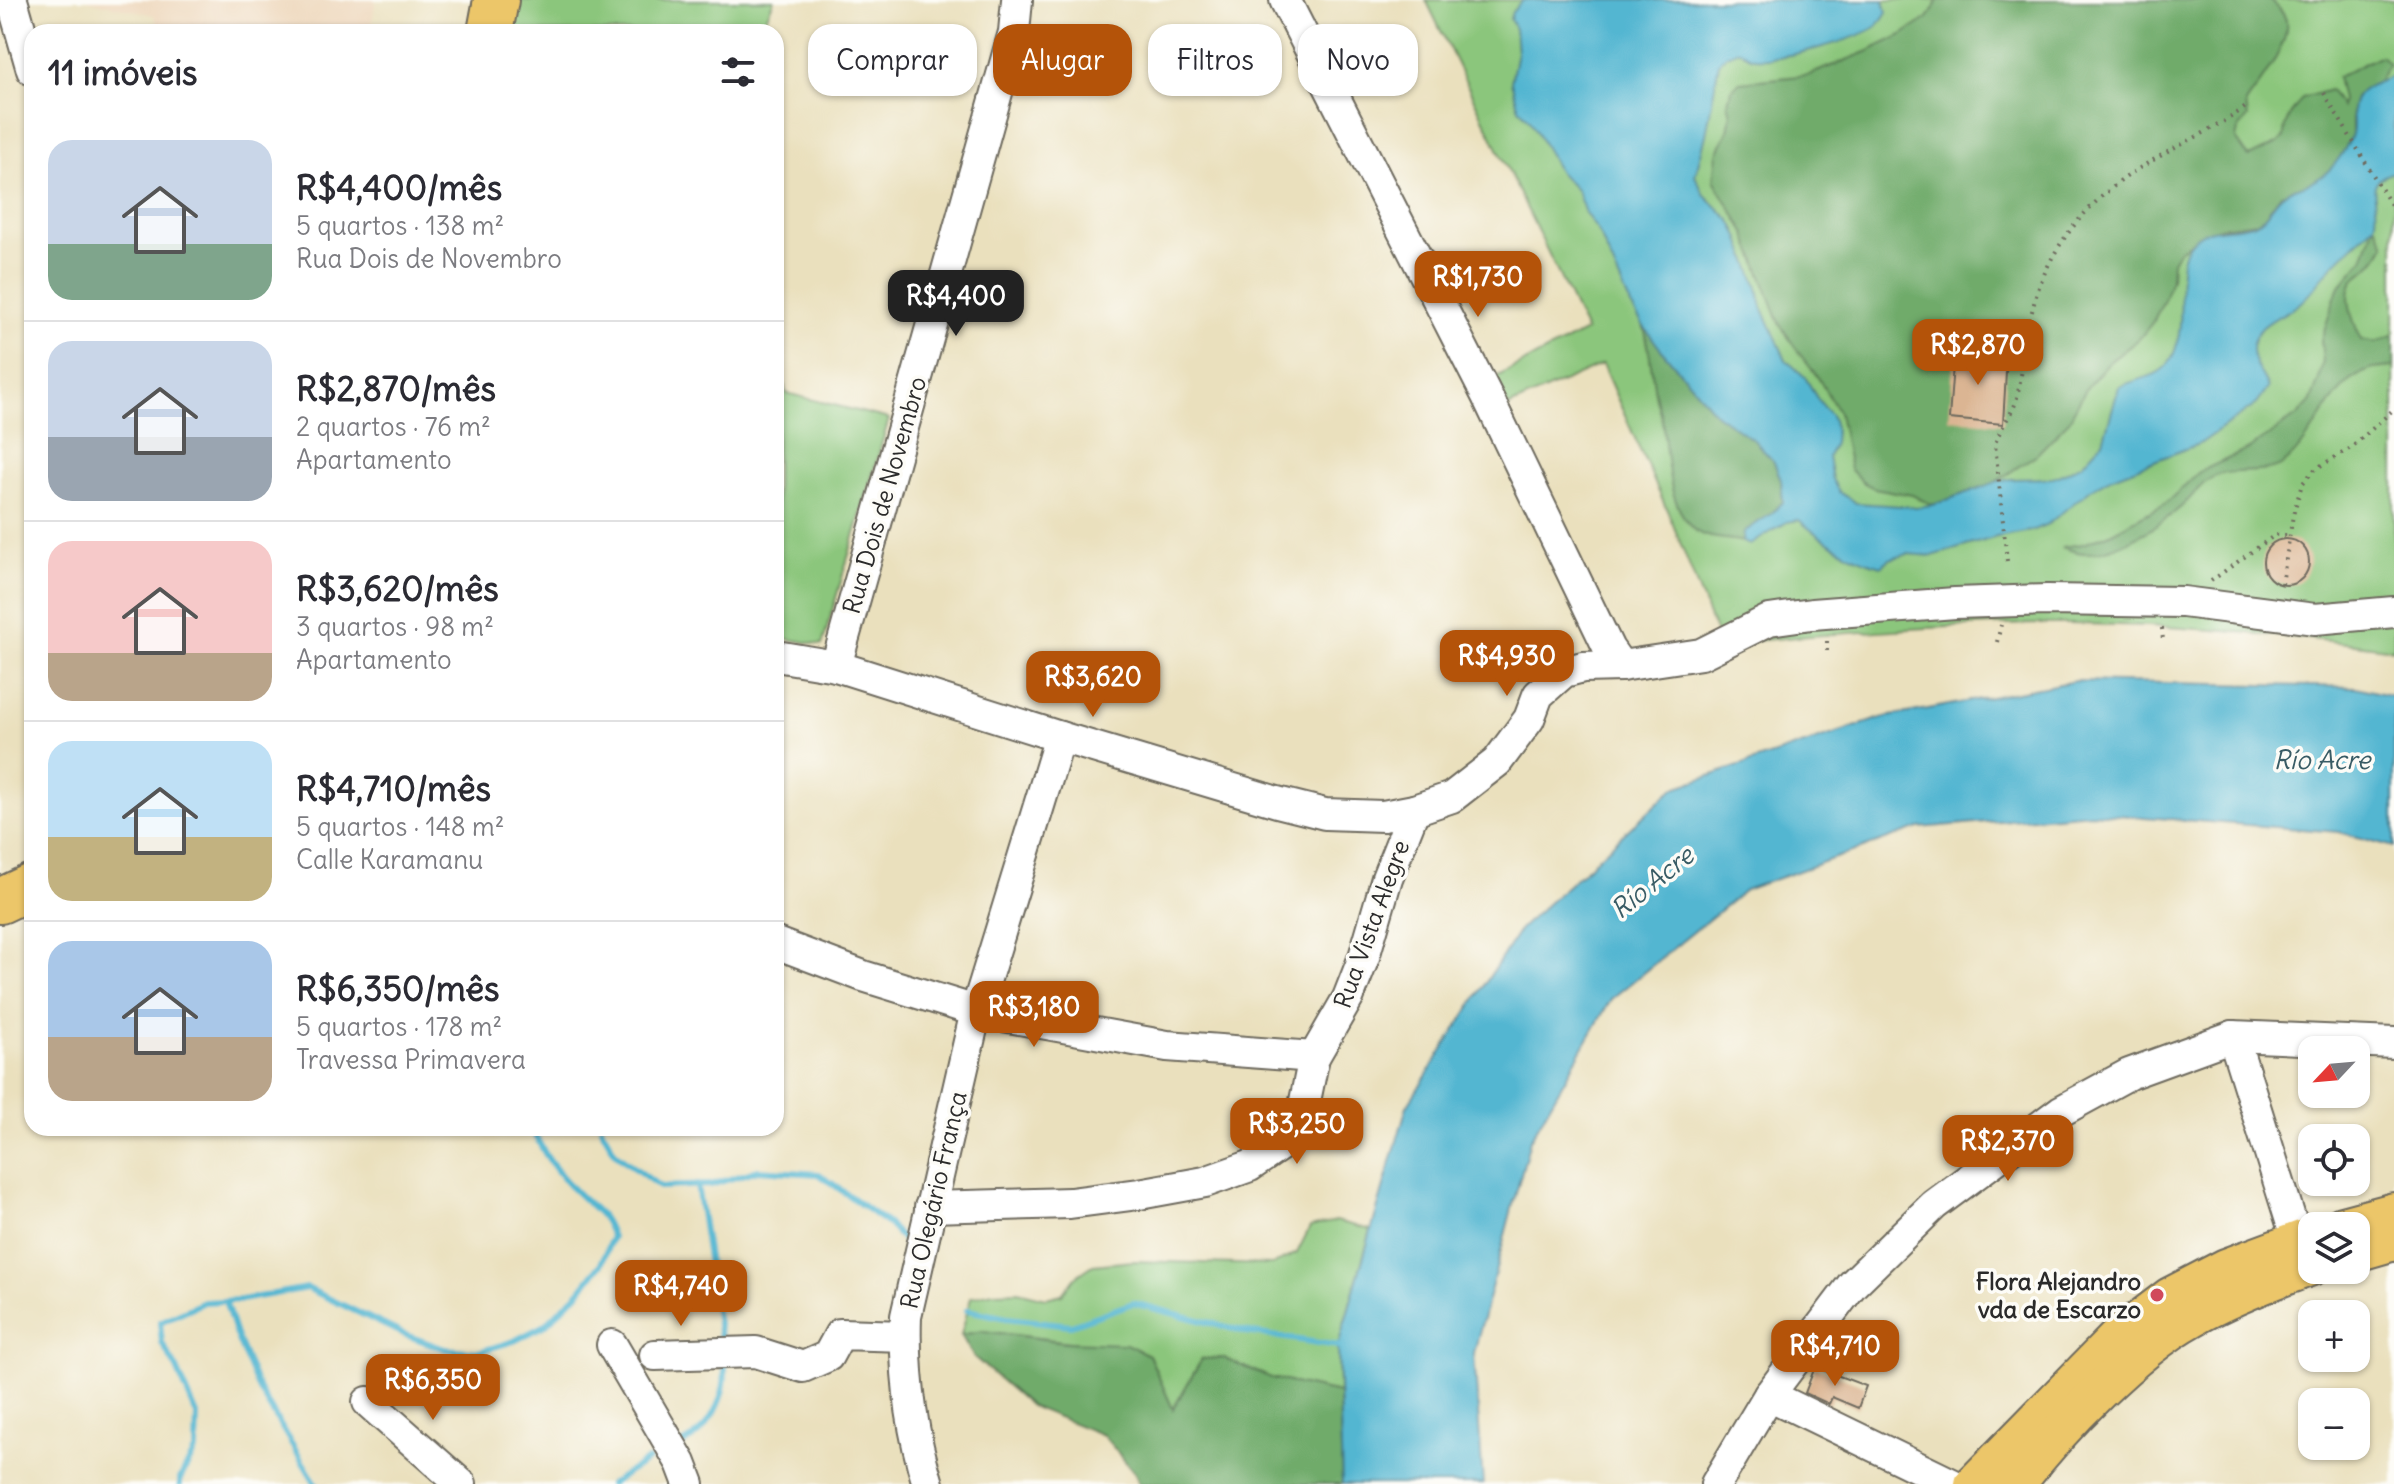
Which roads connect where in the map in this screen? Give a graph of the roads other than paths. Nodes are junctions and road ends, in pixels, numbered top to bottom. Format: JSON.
{"nodes":[{"id":1,"x":496,"y":0,"type":"edge"},
{"id":2,"x":1017,"y":0,"type":"edge"},
{"id":3,"x":1285,"y":0,"type":"edge"},
{"id":4,"x":13,"y":8,"type":"edge"},
{"id":5,"x":492,"y":24,"type":"edge"},
{"id":6,"x":24,"y":44,"type":"edge"},
{"id":7,"x":2394,"y":612,"type":"edge"},
{"id":8,"x":784,"y":657,"type":"edge"},
{"id":9,"x":836,"y":666,"type":"junction"},
{"id":10,"x":1621,"y":666,"type":"junction"},
{"id":11,"x":1060,"y":737,"type":"junction"},
{"id":12,"x":1414,"y":810,"type":"junction"},
{"id":13,"x":24,"y":890,"type":"edge"},
{"id":14,"x":0,"y":901,"type":"edge"},
{"id":15,"x":784,"y":946,"type":"edge"},
{"id":16,"x":976,"y":1011,"type":"junction"},
{"id":17,"x":2233,"y":1036,"type":"junction"},
{"id":18,"x":2394,"y":1043,"type":"edge"},
{"id":19,"x":1314,"y":1057,"type":"junction"},
{"id":20,"x":930,"y":1207,"type":"junction"},
{"id":21,"x":2394,"y":1212,"type":"edge"},
{"id":22,"x":2370,"y":1218,"type":"edge"},
{"id":23,"x":2298,"y":1221,"type":"edge"},
{"id":24,"x":2394,"y":1241,"type":"edge"},
{"id":25,"x":2370,"y":1248,"type":"edge"},
{"id":26,"x":2298,"y":1249,"type":"edge"},
{"id":27,"x":2298,"y":1255,"type":"edge"},
{"id":28,"x":905,"y":1336,"type":"junction"},
{"id":29,"x":612,"y":1345,"type":"dead end"},
{"id":30,"x":655,"y":1355,"type":"dead end"},
{"id":31,"x":1769,"y":1395,"type":"junction"},
{"id":32,"x":368,"y":1402,"type":"dead end"},
{"id":33,"x":461,"y":1484,"type":"edge"},
{"id":34,"x":689,"y":1484,"type":"edge"},
{"id":35,"x":928,"y":1484,"type":"edge"},
{"id":36,"x":1716,"y":1484,"type":"edge"},
{"id":37,"x":1952,"y":1484,"type":"edge"},
{"id":38,"x":1974,"y":1484,"type":"edge"},
{"id":39,"x":2016,"y":1484,"type":"edge"}],
"edges":[{"from":1,"to":5,"type":"highway"},
{"from":2,"to":9,"type":"street","name":"Rua Dois de Novembro"},
{"from":3,"to":10,"type":"street"},
{"from":4,"to":6,"type":"street"},
{"from":7,"to":10,"type":"street"},
{"from":8,"to":9,"type":"street"},
{"from":9,"to":11,"type":"street"},
{"from":10,"to":12,"type":"street"},
{"from":11,"to":12,"type":"street"},
{"from":11,"to":16,"type":"street","name":"Rua Olegário França"},
{"from":12,"to":19,"type":"street","name":"Rua Vista Alegre"},
{"from":13,"to":14,"type":"highway"},
{"from":15,"to":16,"type":"street"},
{"from":16,"to":19,"type":"street"},
{"from":16,"to":20,"type":"street","name":"Rua Olegário França"},
{"from":17,"to":18,"type":"street"},
{"from":17,"to":23,"type":"street"},
{"from":17,"to":31,"type":"street"},
{"from":19,"to":20,"type":"street","name":"Rua Vista Alegre"},
{"from":20,"to":28,"type":"street","name":"Rua Olegário França"},
{"from":21,"to":22,"type":"main road"},
{"from":24,"to":25,"type":"main road"},
{"from":26,"to":38,"type":"main road"},
{"from":27,"to":39,"type":"main road"},
{"from":28,"to":30,"type":"street"},
{"from":28,"to":35,"type":"street","name":"Rua Olegário França"},
{"from":29,"to":34,"type":"street"},
{"from":31,"to":36,"type":"street"},
{"from":31,"to":37,"type":"street"},
{"from":32,"to":33,"type":"street"}]}
